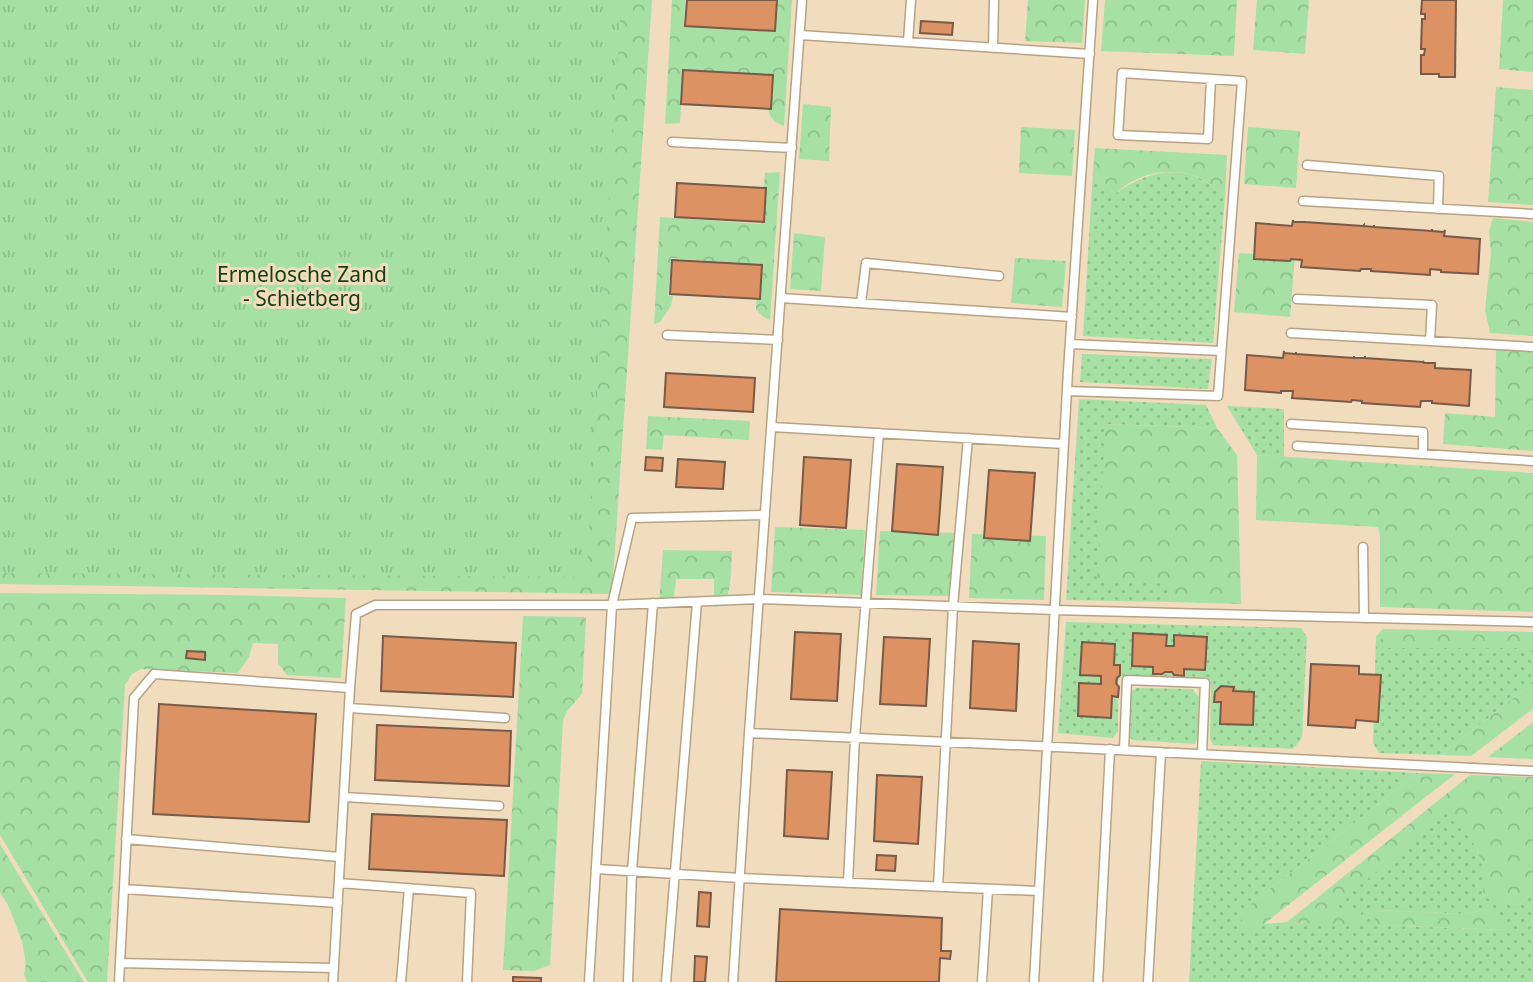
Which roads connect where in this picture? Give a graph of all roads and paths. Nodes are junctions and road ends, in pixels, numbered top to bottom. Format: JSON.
{"nodes":[{"id":1,"x":802,"y":0,"type":"edge"},
{"id":2,"x":911,"y":0,"type":"edge"},
{"id":3,"x":994,"y":0,"type":"edge"},
{"id":4,"x":1093,"y":0,"type":"edge"},
{"id":5,"x":800,"y":35,"type":"junction"},
{"id":6,"x":908,"y":42,"type":"junction"},
{"id":7,"x":993,"y":48,"type":"junction"},
{"id":8,"x":1090,"y":54,"type":"junction"},
{"id":9,"x":1211,"y":79,"type":"junction"},
{"id":10,"x":672,"y":142,"type":"dead end"},
{"id":11,"x":792,"y":148,"type":"junction"},
{"id":12,"x":1307,"y":165,"type":"dead end"},
{"id":13,"x":1303,"y":201,"type":"dead end"},
{"id":14,"x":1438,"y":209,"type":"junction"},
{"id":15,"x":1533,"y":214,"type":"edge"},
{"id":16,"x":999,"y":276,"type":"dead end"},
{"id":17,"x":781,"y":298,"type":"junction"},
{"id":18,"x":1297,"y":299,"type":"dead end"},
{"id":19,"x":861,"y":303,"type":"junction"},
{"id":20,"x":1072,"y":317,"type":"junction"},
{"id":21,"x":1291,"y":333,"type":"dead end"},
{"id":22,"x":667,"y":335,"type":"dead end"},
{"id":23,"x":778,"y":340,"type":"junction"},
{"id":24,"x":1430,"y":341,"type":"junction"},
{"id":25,"x":1070,"y":344,"type":"junction"},
{"id":26,"x":1533,"y":347,"type":"edge"},
{"id":27,"x":1221,"y":351,"type":"junction"},
{"id":28,"x":1067,"y":391,"type":"junction"},
{"id":29,"x":1291,"y":424,"type":"dead end"},
{"id":30,"x":772,"y":427,"type":"junction"},
{"id":31,"x":879,"y":433,"type":"junction"},
{"id":32,"x":968,"y":438,"type":"junction"},
{"id":33,"x":1064,"y":444,"type":"junction"},
{"id":34,"x":1297,"y":446,"type":"dead end"},
{"id":35,"x":1423,"y":454,"type":"junction"},
{"id":36,"x":1533,"y":460,"type":"edge"},
{"id":37,"x":765,"y":515,"type":"junction"},
{"id":38,"x":1363,"y":547,"type":"dead end"},
{"id":39,"x":759,"y":599,"type":"junction"},
{"id":40,"x":696,"y":602,"type":"junction"},
{"id":41,"x":653,"y":603,"type":"junction"},
{"id":42,"x":865,"y":603,"type":"junction"},
{"id":43,"x":612,"y":605,"type":"junction"},
{"id":44,"x":953,"y":606,"type":"junction"},
{"id":45,"x":1054,"y":610,"type":"junction"},
{"id":46,"x":1364,"y":618,"type":"junction"},
{"id":47,"x":1533,"y":622,"type":"edge"},
{"id":48,"x":350,"y":688,"type":"junction"},
{"id":49,"x":349,"y":708,"type":"junction"},
{"id":50,"x":505,"y":718,"type":"dead end"},
{"id":51,"x":749,"y":733,"type":"junction"},
{"id":52,"x":855,"y":737,"type":"junction"},
{"id":53,"x":946,"y":741,"type":"junction"},
{"id":54,"x":1046,"y":746,"type":"junction"},
{"id":55,"x":1110,"y":749,"type":"junction"},
{"id":56,"x":1124,"y":750,"type":"junction"},
{"id":57,"x":1161,"y":752,"type":"junction"},
{"id":58,"x":1202,"y":754,"type":"junction"},
{"id":59,"x":1533,"y":771,"type":"edge"},
{"id":60,"x":344,"y":797,"type":"junction"},
{"id":61,"x":499,"y":806,"type":"dead end"},
{"id":62,"x":126,"y":839,"type":"junction"},
{"id":63,"x":340,"y":857,"type":"junction"},
{"id":64,"x":596,"y":869,"type":"junction"},
{"id":65,"x":632,"y":871,"type":"junction"},
{"id":66,"x":674,"y":874,"type":"junction"},
{"id":67,"x":740,"y":878,"type":"junction"},
{"id":68,"x":339,"y":883,"type":"junction"},
{"id":69,"x":848,"y":883,"type":"junction"},
{"id":70,"x":938,"y":886,"type":"junction"},
{"id":71,"x":410,"y":888,"type":"junction"},
{"id":72,"x":124,"y":889,"type":"junction"},
{"id":73,"x":988,"y":889,"type":"junction"},
{"id":74,"x":1038,"y":891,"type":"junction"},
{"id":75,"x":338,"y":903,"type":"junction"},
{"id":76,"x":120,"y":964,"type":"junction"},
{"id":77,"x":334,"y":968,"type":"junction"},
{"id":78,"x":119,"y":982,"type":"edge"},
{"id":79,"x":333,"y":982,"type":"edge"},
{"id":80,"x":401,"y":982,"type":"edge"},
{"id":81,"x":467,"y":982,"type":"edge"},
{"id":82,"x":589,"y":982,"type":"edge"},
{"id":83,"x":628,"y":982,"type":"edge"},
{"id":84,"x":666,"y":982,"type":"edge"},
{"id":85,"x":733,"y":982,"type":"edge"},
{"id":86,"x":982,"y":982,"type":"edge"},
{"id":87,"x":1034,"y":982,"type":"edge"},
{"id":88,"x":1098,"y":982,"type":"edge"},
{"id":89,"x":1148,"y":982,"type":"edge"}],
"edges":[{"from":1,"to":5,"type":"lane"},
{"from":2,"to":6,"type":"lane"},
{"from":3,"to":7,"type":"lane"},
{"from":4,"to":8,"type":"lane"},
{"from":5,"to":6,"type":"lane"},
{"from":5,"to":11,"type":"lane"},
{"from":6,"to":7,"type":"lane"},
{"from":7,"to":8,"type":"lane"},
{"from":8,"to":20,"type":"lane"},
{"from":9,"to":9,"type":"lane"},
{"from":9,"to":27,"type":"lane"},
{"from":10,"to":11,"type":"lane"},
{"from":11,"to":17,"type":"lane"},
{"from":12,"to":14,"type":"lane"},
{"from":13,"to":14,"type":"lane"},
{"from":14,"to":15,"type":"lane"},
{"from":16,"to":19,"type":"lane"},
{"from":17,"to":19,"type":"lane"},
{"from":17,"to":23,"type":"lane"},
{"from":18,"to":24,"type":"lane"},
{"from":19,"to":20,"type":"lane"},
{"from":20,"to":25,"type":"lane"},
{"from":21,"to":24,"type":"lane"},
{"from":22,"to":23,"type":"lane"},
{"from":23,"to":30,"type":"lane"},
{"from":24,"to":26,"type":"lane"},
{"from":25,"to":27,"type":"lane"},
{"from":25,"to":28,"type":"lane"},
{"from":27,"to":28,"type":"lane"},
{"from":28,"to":33,"type":"lane"},
{"from":29,"to":35,"type":"lane"},
{"from":30,"to":31,"type":"lane"},
{"from":30,"to":37,"type":"lane"},
{"from":31,"to":32,"type":"lane"},
{"from":31,"to":42,"type":"lane"},
{"from":32,"to":33,"type":"lane"},
{"from":32,"to":44,"type":"lane"},
{"from":33,"to":45,"type":"lane"},
{"from":34,"to":35,"type":"lane"},
{"from":35,"to":36,"type":"lane"},
{"from":37,"to":39,"type":"lane"},
{"from":37,"to":43,"type":"lane"},
{"from":38,"to":46,"type":"lane"},
{"from":39,"to":40,"type":"lane"},
{"from":39,"to":42,"type":"lane"},
{"from":39,"to":51,"type":"lane"},
{"from":40,"to":41,"type":"lane"},
{"from":40,"to":66,"type":"lane"},
{"from":41,"to":43,"type":"lane"},
{"from":41,"to":65,"type":"lane"},
{"from":42,"to":44,"type":"lane"},
{"from":42,"to":52,"type":"lane"},
{"from":43,"to":48,"type":"lane"},
{"from":43,"to":64,"type":"lane"},
{"from":44,"to":45,"type":"lane"},
{"from":44,"to":53,"type":"lane"},
{"from":45,"to":46,"type":"lane"},
{"from":45,"to":54,"type":"lane"},
{"from":46,"to":47,"type":"lane"},
{"from":48,"to":49,"type":"lane"},
{"from":48,"to":62,"type":"lane"},
{"from":49,"to":50,"type":"lane"},
{"from":49,"to":60,"type":"lane"},
{"from":51,"to":52,"type":"lane"},
{"from":51,"to":67,"type":"lane"},
{"from":52,"to":53,"type":"lane"},
{"from":52,"to":69,"type":"lane"},
{"from":53,"to":54,"type":"lane"},
{"from":53,"to":70,"type":"lane"},
{"from":54,"to":55,"type":"lane"},
{"from":54,"to":74,"type":"lane"},
{"from":55,"to":56,"type":"lane"},
{"from":55,"to":88,"type":"lane"},
{"from":56,"to":57,"type":"lane"},
{"from":56,"to":58,"type":"lane"},
{"from":57,"to":58,"type":"lane"},
{"from":57,"to":89,"type":"lane"},
{"from":58,"to":59,"type":"lane"},
{"from":60,"to":61,"type":"lane"},
{"from":60,"to":63,"type":"lane"},
{"from":62,"to":63,"type":"lane"},
{"from":62,"to":72,"type":"lane"},
{"from":63,"to":68,"type":"lane"},
{"from":64,"to":65,"type":"lane"},
{"from":64,"to":82,"type":"lane"},
{"from":65,"to":66,"type":"lane"},
{"from":65,"to":83,"type":"lane"},
{"from":66,"to":67,"type":"lane"},
{"from":66,"to":84,"type":"lane"},
{"from":67,"to":69,"type":"lane"},
{"from":67,"to":85,"type":"lane"},
{"from":68,"to":71,"type":"lane"},
{"from":68,"to":75,"type":"lane"},
{"from":69,"to":70,"type":"lane"},
{"from":70,"to":73,"type":"lane"},
{"from":71,"to":80,"type":"lane"},
{"from":71,"to":81,"type":"lane"},
{"from":72,"to":75,"type":"lane"},
{"from":72,"to":76,"type":"lane"},
{"from":73,"to":74,"type":"lane"},
{"from":73,"to":86,"type":"lane"},
{"from":74,"to":87,"type":"lane"},
{"from":75,"to":77,"type":"lane"},
{"from":76,"to":77,"type":"lane"},
{"from":76,"to":78,"type":"lane"},
{"from":77,"to":79,"type":"lane"}]}
